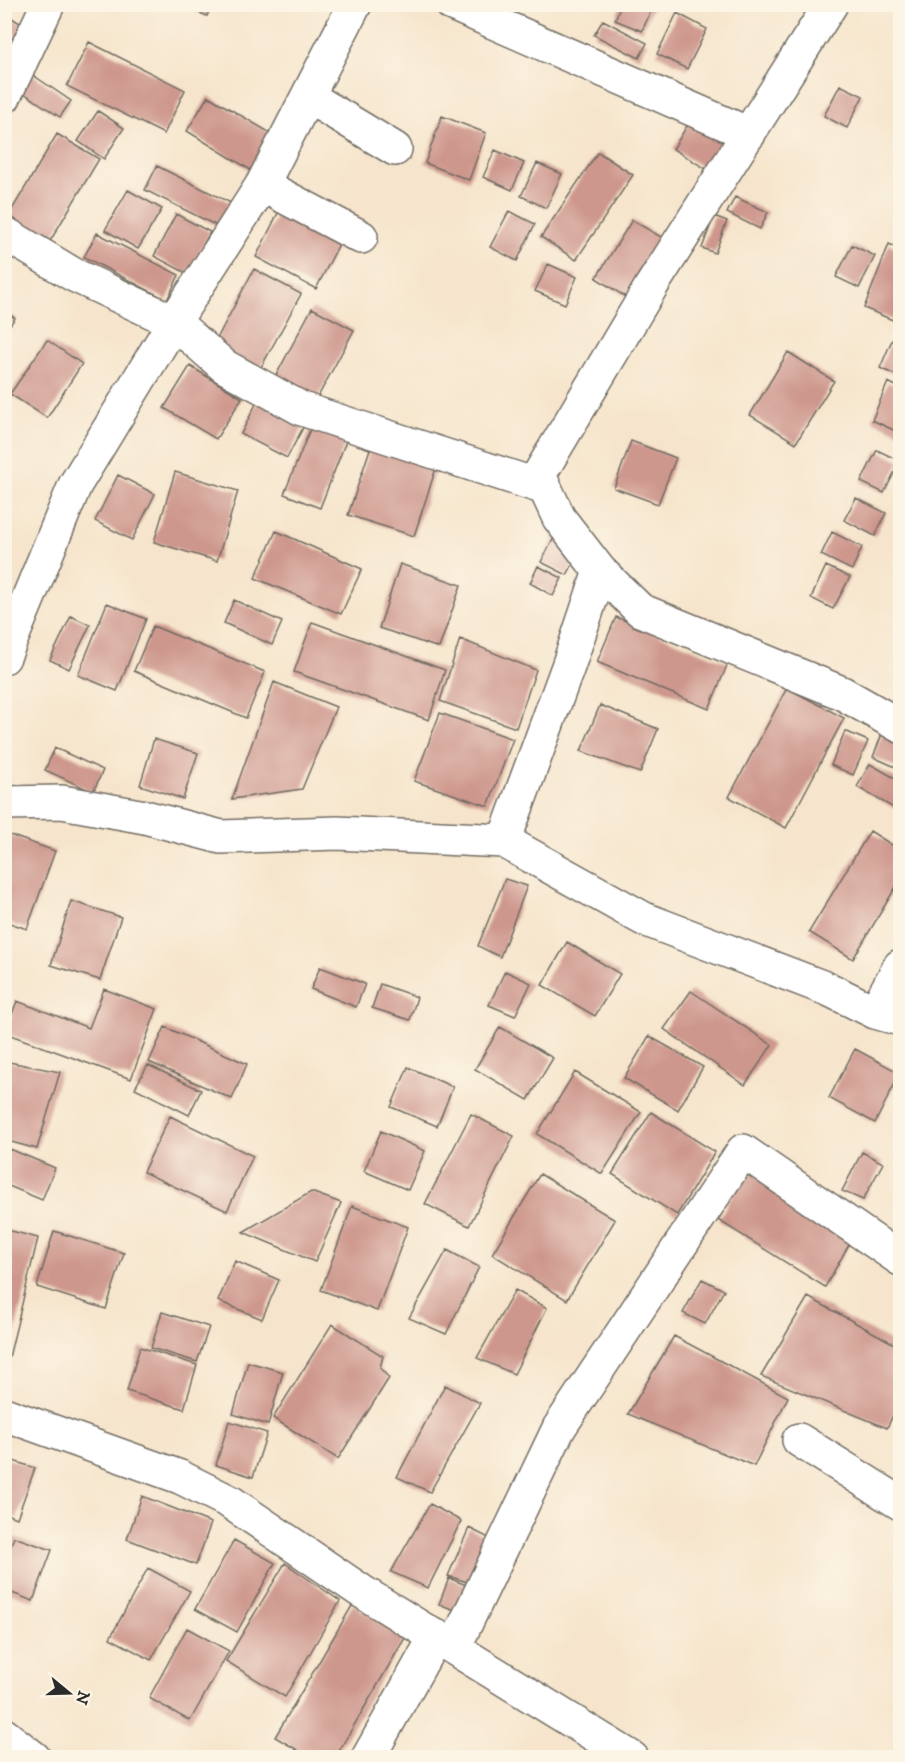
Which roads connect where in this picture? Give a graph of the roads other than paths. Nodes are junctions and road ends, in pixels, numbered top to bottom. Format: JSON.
{"nodes":[{"id":1,"x":48,"y":4,"type":"edge"},
{"id":2,"x":355,"y":4,"type":"edge"},
{"id":3,"x":452,"y":4,"type":"edge"},
{"id":4,"x":831,"y":4,"type":"edge"},
{"id":5,"x":4,"y":97,"type":"edge"},
{"id":6,"x":309,"y":97,"type":"junction"},
{"id":7,"x":749,"y":134,"type":"junction"},
{"id":8,"x":395,"y":149,"type":"dead end"},
{"id":9,"x":262,"y":185,"type":"junction"},
{"id":10,"x":4,"y":233,"type":"edge"},
{"id":11,"x":361,"y":237,"type":"dead end"},
{"id":12,"x":174,"y":322,"type":"junction"},
{"id":13,"x":545,"y":488,"type":"junction"},
{"id":14,"x":600,"y":571,"type":"junction"},
{"id":15,"x":4,"y":657,"type":"edge"},
{"id":16,"x":900,"y":726,"type":"edge"},
{"id":17,"x":4,"y":803,"type":"edge"},
{"id":18,"x":504,"y":841,"type":"junction"},
{"id":19,"x":900,"y":966,"type":"edge"},
{"id":20,"x":888,"y":1016,"type":"edge"},
{"id":21,"x":900,"y":1259,"type":"edge"},
{"id":22,"x":4,"y":1414,"type":"edge"},
{"id":23,"x":799,"y":1440,"type":"dead end"},
{"id":24,"x":900,"y":1503,"type":"edge"},
{"id":25,"x":445,"y":1642,"type":"junction"},
{"id":26,"x":4,"y":1736,"type":"edge"},
{"id":27,"x":34,"y":1758,"type":"edge"},
{"id":28,"x":368,"y":1758,"type":"edge"},
{"id":29,"x":632,"y":1758,"type":"edge"}],
"edges":[{"from":1,"to":5,"type":"street"},
{"from":2,"to":6,"type":"street"},
{"from":3,"to":7,"type":"street"},
{"from":4,"to":7,"type":"street"},
{"from":6,"to":8,"type":"street"},
{"from":6,"to":9,"type":"street"},
{"from":7,"to":13,"type":"street"},
{"from":9,"to":11,"type":"street"},
{"from":9,"to":12,"type":"street"},
{"from":10,"to":12,"type":"street"},
{"from":12,"to":13,"type":"street"},
{"from":12,"to":15,"type":"street"},
{"from":13,"to":14,"type":"street"},
{"from":14,"to":16,"type":"street"},
{"from":14,"to":18,"type":"street"},
{"from":17,"to":18,"type":"street"},
{"from":18,"to":20,"type":"street"},
{"from":19,"to":20,"type":"street"},
{"from":21,"to":25,"type":"street"},
{"from":22,"to":25,"type":"street"},
{"from":23,"to":24,"type":"street"},
{"from":25,"to":28,"type":"street"},
{"from":25,"to":29,"type":"street"},
{"from":26,"to":27,"type":"street"}]}
